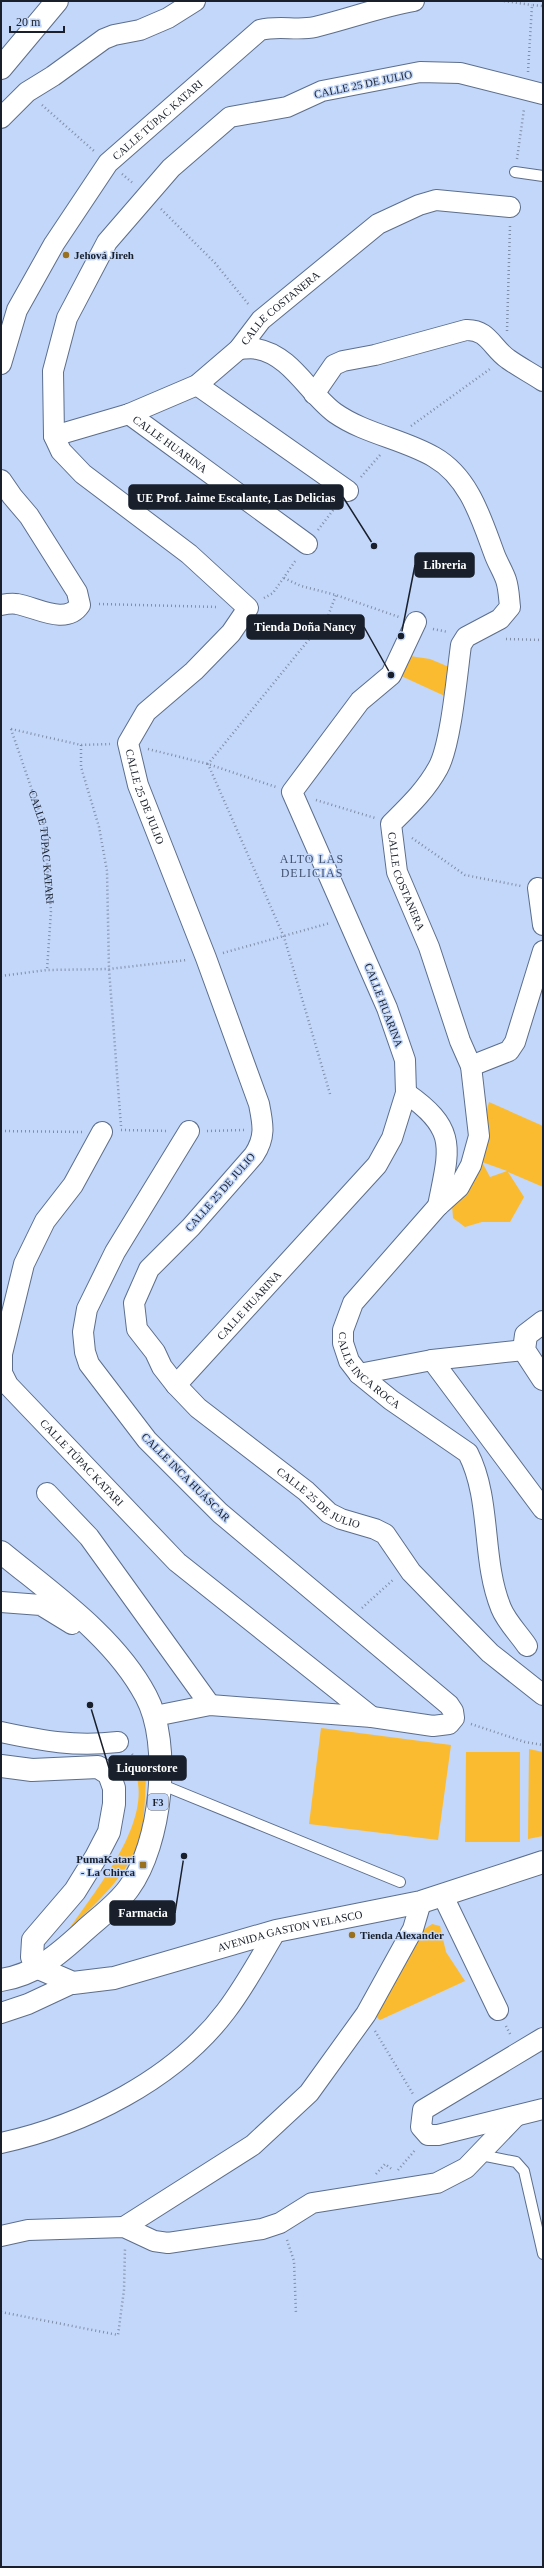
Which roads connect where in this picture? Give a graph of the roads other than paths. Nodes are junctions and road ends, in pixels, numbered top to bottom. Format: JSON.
{"nodes":[{"id":1,"x":57,"y":1,"type":"edge"},
{"id":2,"x":195,"y":1,"type":"edge"},
{"id":3,"x":414,"y":1,"type":"edge"},
{"id":4,"x":1,"y":68,"type":"edge"},
{"id":5,"x":535,"y":92,"type":"edge"},
{"id":6,"x":1,"y":118,"type":"edge"},
{"id":7,"x":515,"y":172,"type":"road end"},
{"id":8,"x":543,"y":176,"type":"edge"},
{"id":9,"x":510,"y":207,"type":"road end"},
{"id":10,"x":239,"y":349,"type":"junction"},
{"id":11,"x":1,"y":364,"type":"edge"},
{"id":12,"x":543,"y":381,"type":"edge"},
{"id":13,"x":197,"y":385,"type":"junction"},
{"id":14,"x":314,"y":394,"type":"junction"},
{"id":15,"x":129,"y":414,"type":"junction"},
{"id":16,"x":54,"y":436,"type":"junction"},
{"id":17,"x":1,"y":480,"type":"edge"},
{"id":18,"x":348,"y":491,"type":"road end"},
{"id":19,"x":308,"y":544,"type":"road end"},
{"id":20,"x":1,"y":605,"type":"edge"},
{"id":21,"x":416,"y":622,"type":"road end"},
{"id":22,"x":538,"y":888,"type":"road end"},
{"id":23,"x":543,"y":924,"type":"edge"},
{"id":24,"x":543,"y":951,"type":"edge"},
{"id":25,"x":471,"y":1066,"type":"junction"},
{"id":26,"x":406,"y":1093,"type":"junction"},
{"id":27,"x":112,"y":1131,"type":"road end"},
{"id":28,"x":189,"y":1131,"type":"road end"},
{"id":29,"x":438,"y":1206,"type":"junction"},
{"id":30,"x":543,"y":1322,"type":"edge"},
{"id":31,"x":524,"y":1350,"type":"junction"},
{"id":32,"x":432,"y":1360,"type":"junction"},
{"id":33,"x":359,"y":1374,"type":"junction"},
{"id":34,"x":543,"y":1379,"type":"edge"},
{"id":35,"x":176,"y":1386,"type":"junction"},
{"id":36,"x":47,"y":1492,"type":"dead end"},
{"id":37,"x":543,"y":1509,"type":"edge"},
{"id":38,"x":1,"y":1552,"type":"edge"},
{"id":39,"x":1,"y":1602,"type":"edge"},
{"id":40,"x":78,"y":1616,"type":"junction"},
{"id":41,"x":527,"y":1646,"type":"dead end"},
{"id":42,"x":543,"y":1695,"type":"edge"},
{"id":43,"x":210,"y":1705,"type":"junction"},
{"id":44,"x":155,"y":1716,"type":"junction"},
{"id":45,"x":372,"y":1717,"type":"junction"},
{"id":46,"x":1,"y":1732,"type":"edge"},
{"id":47,"x":32,"y":1738,"type":"junction"},
{"id":48,"x":118,"y":1742,"type":"dead end"},
{"id":49,"x":1,"y":1766,"type":"edge"},
{"id":50,"x":52,"y":1769,"type":"junction"},
{"id":51,"x":160,"y":1784,"type":"junction"},
{"id":52,"x":543,"y":1862,"type":"edge"},
{"id":53,"x":400,"y":1882,"type":"dead end"},
{"id":54,"x":443,"y":1896,"type":"junction"},
{"id":55,"x":422,"y":1902,"type":"junction"},
{"id":56,"x":276,"y":1931,"type":"junction"},
{"id":57,"x":36,"y":1967,"type":"junction"},
{"id":58,"x":1,"y":1980,"type":"edge"},
{"id":59,"x":73,"y":1983,"type":"junction"},
{"id":60,"x":498,"y":2010,"type":"road end"},
{"id":61,"x":1,"y":2013,"type":"edge"},
{"id":62,"x":543,"y":2038,"type":"edge"},
{"id":63,"x":543,"y":2109,"type":"edge"},
{"id":64,"x":516,"y":2116,"type":"junction"},
{"id":65,"x":1,"y":2143,"type":"edge"},
{"id":66,"x":481,"y":2155,"type":"junction"},
{"id":67,"x":124,"y":2228,"type":"junction"},
{"id":68,"x":1,"y":2236,"type":"edge"},
{"id":69,"x":543,"y":2254,"type":"edge"}],
"edges":[{"from":1,"to":4,"type":"main road"},
{"from":2,"to":6,"type":"street"},
{"from":3,"to":11,"type":"street","name":"CALLE TÚPAC KATARI"},
{"from":5,"to":16,"type":"street","name":"CALLE 25 DE JULIO"},
{"from":7,"to":8,"type":"lane"},
{"from":9,"to":10,"type":"street","name":"CALLE COSTANERA"},
{"from":10,"to":13,"type":"street","name":"CALLE COSTANERA"},
{"from":10,"to":14,"type":"street"},
{"from":12,"to":14,"type":"street"},
{"from":13,"to":15,"type":"street","name":"CALLE COSTANERA"},
{"from":13,"to":18,"type":"street"},
{"from":14,"to":25,"type":"street","name":"CALLE COSTANERA"},
{"from":15,"to":16,"type":"street","name":"CALLE COSTANERA"},
{"from":15,"to":19,"type":"street","name":"CALLE HUARINA"},
{"from":16,"to":35,"type":"street","name":"CALLE 25 DE JULIO"},
{"from":17,"to":20,"type":"street"},
{"from":21,"to":26,"type":"street","name":"CALLE HUARINA"},
{"from":22,"to":23,"type":"street"},
{"from":24,"to":25,"type":"street"},
{"from":25,"to":29,"type":"street","name":"CALLE INCA ROCA"},
{"from":26,"to":29,"type":"street"},
{"from":26,"to":35,"type":"street","name":"CALLE HUARINA"},
{"from":27,"to":45,"type":"street","name":"CALLE TÚPAC KATARI"},
{"from":28,"to":45,"type":"street","name":"CALLE INCA HUÁSCAR"},
{"from":29,"to":33,"type":"street","name":"CALLE INCA ROCA"},
{"from":30,"to":31,"type":"main road"},
{"from":31,"to":32,"type":"street"},
{"from":31,"to":34,"type":"main road"},
{"from":32,"to":33,"type":"street"},
{"from":32,"to":37,"type":"street"},
{"from":33,"to":41,"type":"street","name":"CALLE INCA ROCA"},
{"from":35,"to":42,"type":"street","name":"CALLE 25 DE JULIO"},
{"from":36,"to":43,"type":"street"},
{"from":38,"to":40,"type":"main road","number":"F3"},
{"from":39,"to":40,"type":"street"},
{"from":40,"to":44,"type":"main road","number":"F3"},
{"from":43,"to":44,"type":"street"},
{"from":43,"to":45,"type":"street"},
{"from":44,"to":51,"type":"main road","number":"F3"},
{"from":46,"to":47,"type":"street"},
{"from":47,"to":48,"type":"street"},
{"from":47,"to":50,"type":"street"},
{"from":49,"to":50,"type":"main road"},
{"from":50,"to":57,"type":"main road"},
{"from":51,"to":53,"type":"lane"},
{"from":51,"to":57,"type":"main road","number":"F3"},
{"from":52,"to":54,"type":"main road","name":"AVENIDA GASTON VELASCO"},
{"from":54,"to":55,"type":"main road","name":"AVENIDA GASTON VELASCO"},
{"from":54,"to":60,"type":"street"},
{"from":55,"to":56,"type":"main road","name":"AVENIDA GASTON VELASCO"},
{"from":55,"to":67,"type":"street"},
{"from":56,"to":59,"type":"main road","name":"AVENIDA GASTON VELASCO"},
{"from":56,"to":65,"type":"street"},
{"from":57,"to":58,"type":"main road","number":"F3"},
{"from":57,"to":59,"type":"main road"},
{"from":59,"to":61,"type":"street"},
{"from":62,"to":64,"type":"street"},
{"from":63,"to":64,"type":"street"},
{"from":64,"to":66,"type":"street"},
{"from":66,"to":67,"type":"street"},
{"from":66,"to":69,"type":"lane"},
{"from":67,"to":68,"type":"street"}]}
